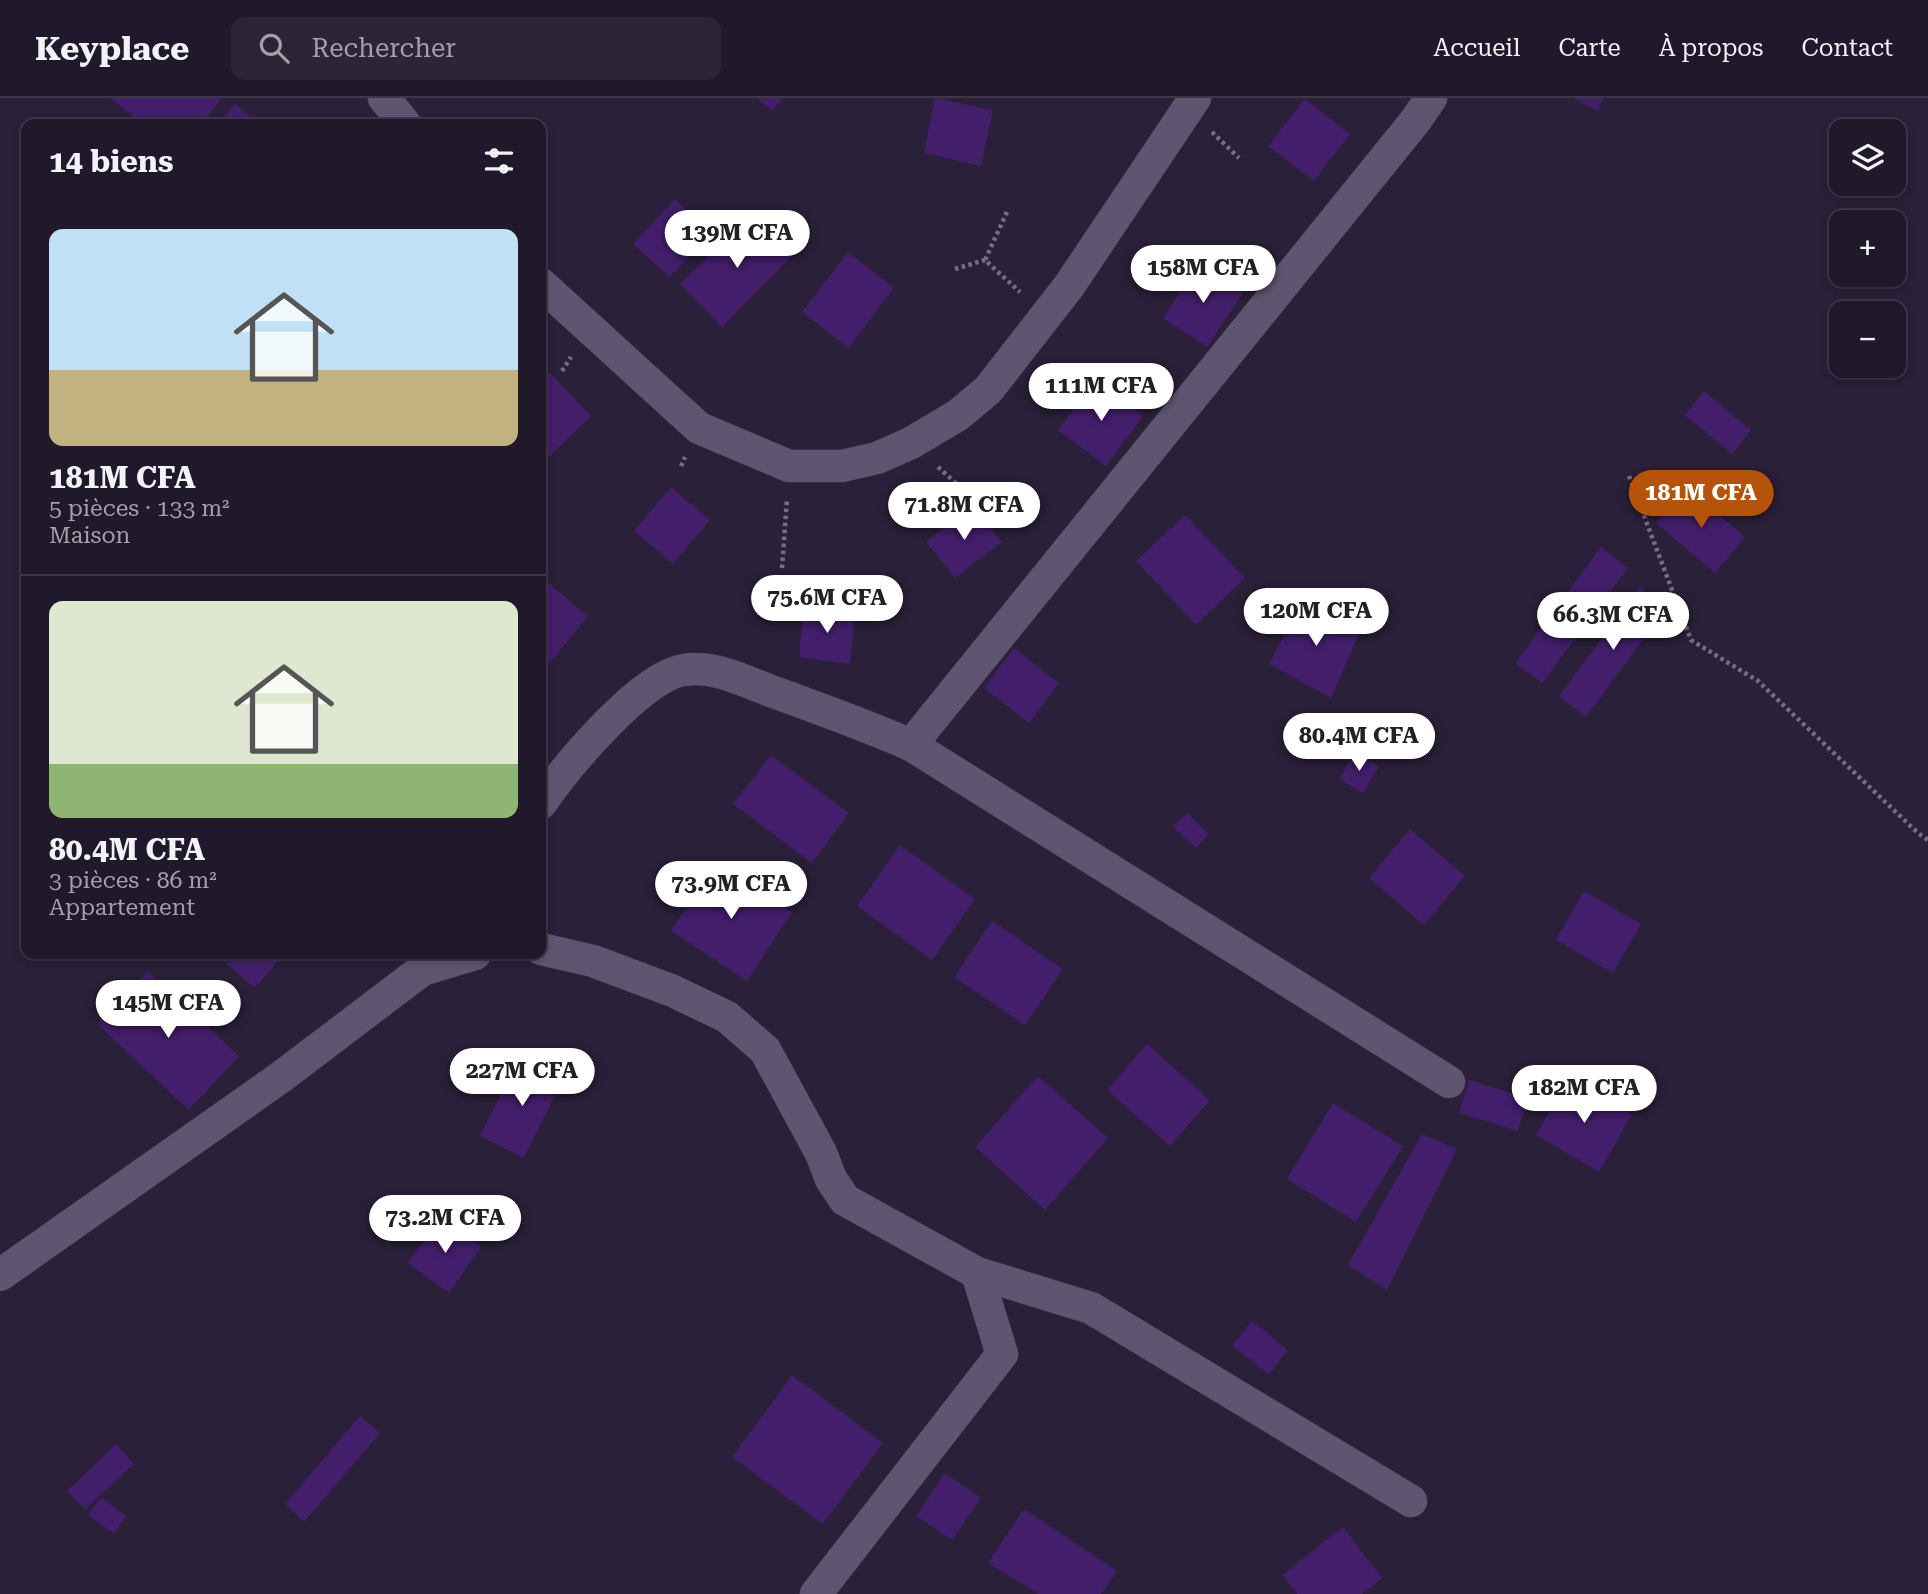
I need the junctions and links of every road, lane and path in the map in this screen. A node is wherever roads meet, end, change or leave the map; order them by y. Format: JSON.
{"nodes":[{"id":1,"x":384,"y":98,"type":"edge"},
{"id":2,"x":1195,"y":98,"type":"edge"},
{"id":3,"x":1431,"y":98,"type":"edge"},
{"id":4,"x":401,"y":119,"type":"edge"},
{"id":5,"x":1007,"y":212,"type":"dead end"},
{"id":6,"x":985,"y":260,"type":"junction"},
{"id":7,"x":955,"y":269,"type":"dead end"},
{"id":8,"x":546,"y":289,"type":"edge"},
{"id":9,"x":1047,"y":316,"type":"junction"},
{"id":10,"x":789,"y":466,"type":"junction"},
{"id":11,"x":1629,"y":476,"type":"dead end"},
{"id":12,"x":782,"y":568,"type":"dead end"},
{"id":13,"x":911,"y":746,"type":"junction"},
{"id":14,"x":546,"y":796,"type":"edge"},
{"id":15,"x":1928,"y":840,"type":"edge"},
{"id":16,"x":546,"y":950,"type":"edge"},
{"id":17,"x":446,"y":959,"type":"edge"},
{"id":18,"x":428,"y":962,"type":"edge"},
{"id":19,"x":1449,"y":1082,"type":"dead end"},
{"id":20,"x":977,"y":1273,"type":"junction"},
{"id":21,"x":0,"y":1275,"type":"edge"},
{"id":22,"x":1411,"y":1501,"type":"dead end"},
{"id":23,"x":816,"y":1594,"type":"edge"}],
"edges":[{"from":1,"to":4,"type":"street"},
{"from":2,"to":9,"type":"street"},
{"from":3,"to":13,"type":"street"},
{"from":5,"to":6,"type":"path"},
{"from":6,"to":7,"type":"path"},
{"from":6,"to":9,"type":"path"},
{"from":8,"to":10,"type":"street"},
{"from":9,"to":10,"type":"street"},
{"from":10,"to":12,"type":"path"},
{"from":11,"to":15,"type":"path"},
{"from":13,"to":14,"type":"street"},
{"from":13,"to":19,"type":"street"},
{"from":16,"to":20,"type":"street"},
{"from":17,"to":18,"type":"street"},
{"from":18,"to":21,"type":"street"},
{"from":20,"to":22,"type":"street"},
{"from":20,"to":23,"type":"street"}]}
